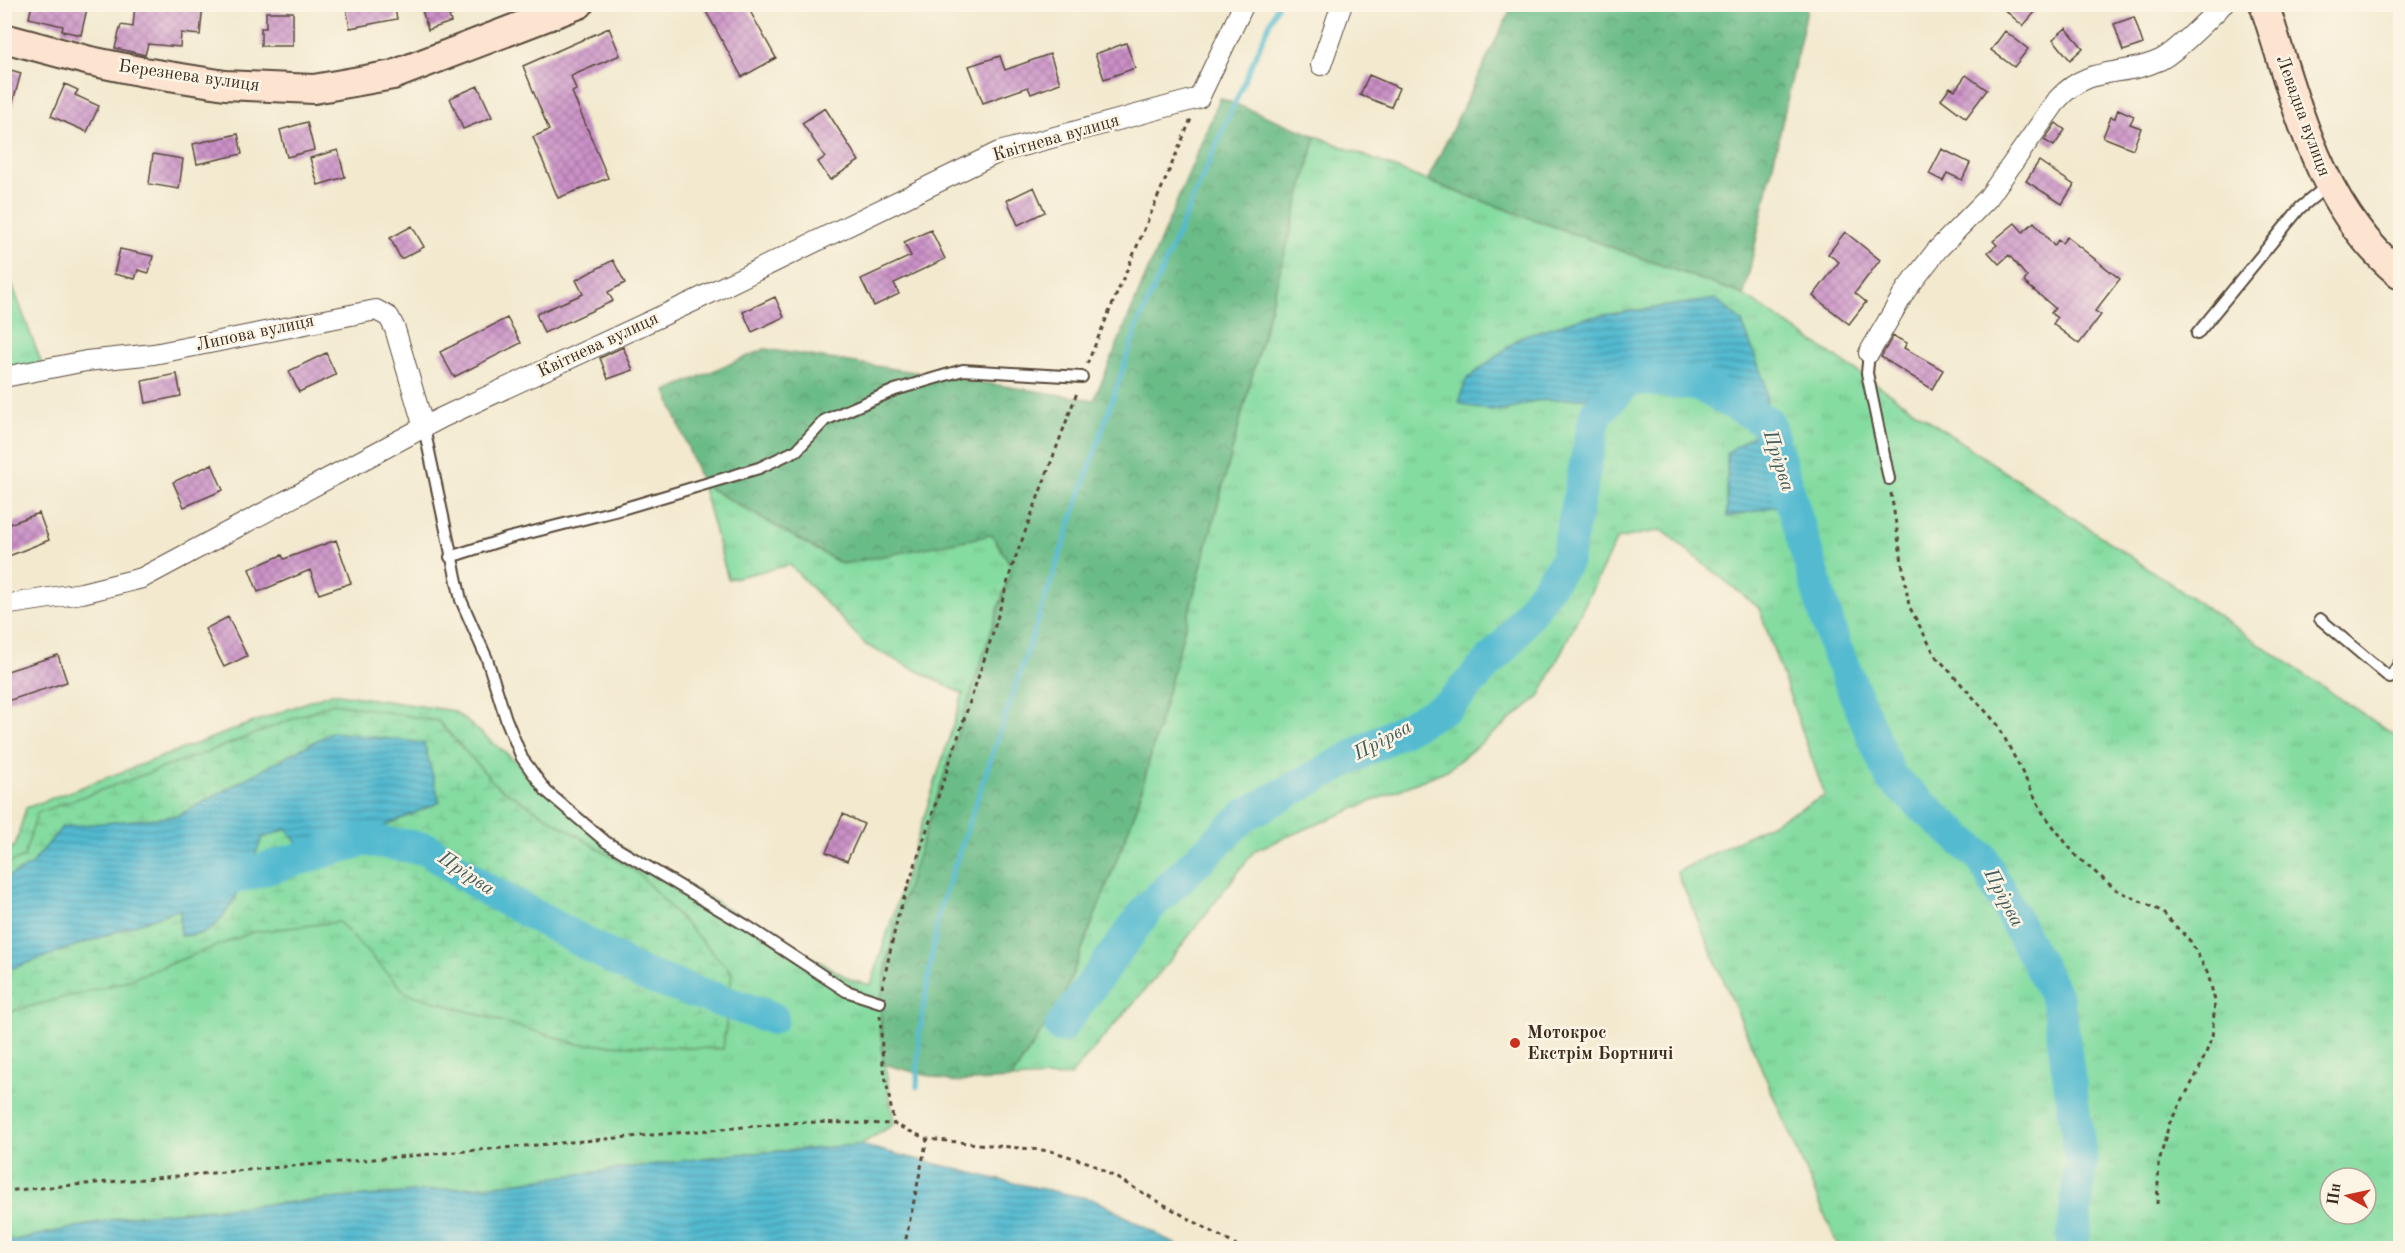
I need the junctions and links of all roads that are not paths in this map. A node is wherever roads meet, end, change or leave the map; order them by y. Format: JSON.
{"nodes":[{"id":1,"x":579,"y":4,"type":"edge"},
{"id":2,"x":1244,"y":4,"type":"edge"},
{"id":3,"x":1342,"y":4,"type":"edge"},
{"id":4,"x":2223,"y":4,"type":"edge"},
{"id":5,"x":2264,"y":4,"type":"edge"},
{"id":6,"x":4,"y":38,"type":"edge"},
{"id":7,"x":1321,"y":66,"type":"dead end"},
{"id":8,"x":2328,"y":185,"type":"junction"},
{"id":9,"x":2400,"y":274,"type":"edge"},
{"id":10,"x":2197,"y":334,"type":"dead end"},
{"id":11,"x":1869,"y":353,"type":"joint"},
{"id":12,"x":4,"y":377,"type":"edge"},
{"id":13,"x":1083,"y":377,"type":"road end"},
{"id":14,"x":424,"y":428,"type":"junction"},
{"id":15,"x":1889,"y":479,"type":"road end"},
{"id":16,"x":450,"y":557,"type":"junction"},
{"id":17,"x":4,"y":605,"type":"edge"},
{"id":18,"x":2320,"y":619,"type":"dead end"},
{"id":19,"x":2400,"y":662,"type":"edge"},
{"id":20,"x":880,"y":1002,"type":"road end"}],
"edges":[{"from":1,"to":6,"type":"street","name":"Березнева вулиця"},
{"from":2,"to":14,"type":"street","name":"Квітнева вулиця"},
{"from":3,"to":7,"type":"street"},
{"from":4,"to":11,"type":"street"},
{"from":5,"to":8,"type":"street","name":"Левадна вулиця"},
{"from":8,"to":9,"type":"street","name":"Левадна вулиця"},
{"from":8,"to":10,"type":"lane"},
{"from":11,"to":15,"type":"lane"},
{"from":12,"to":14,"type":"street","name":"Липова вулиця"},
{"from":13,"to":16,"type":"lane"},
{"from":14,"to":16,"type":"lane"},
{"from":14,"to":17,"type":"street","name":"Квітнева вулиця"},
{"from":16,"to":20,"type":"lane"},
{"from":18,"to":19,"type":"lane"}]}
